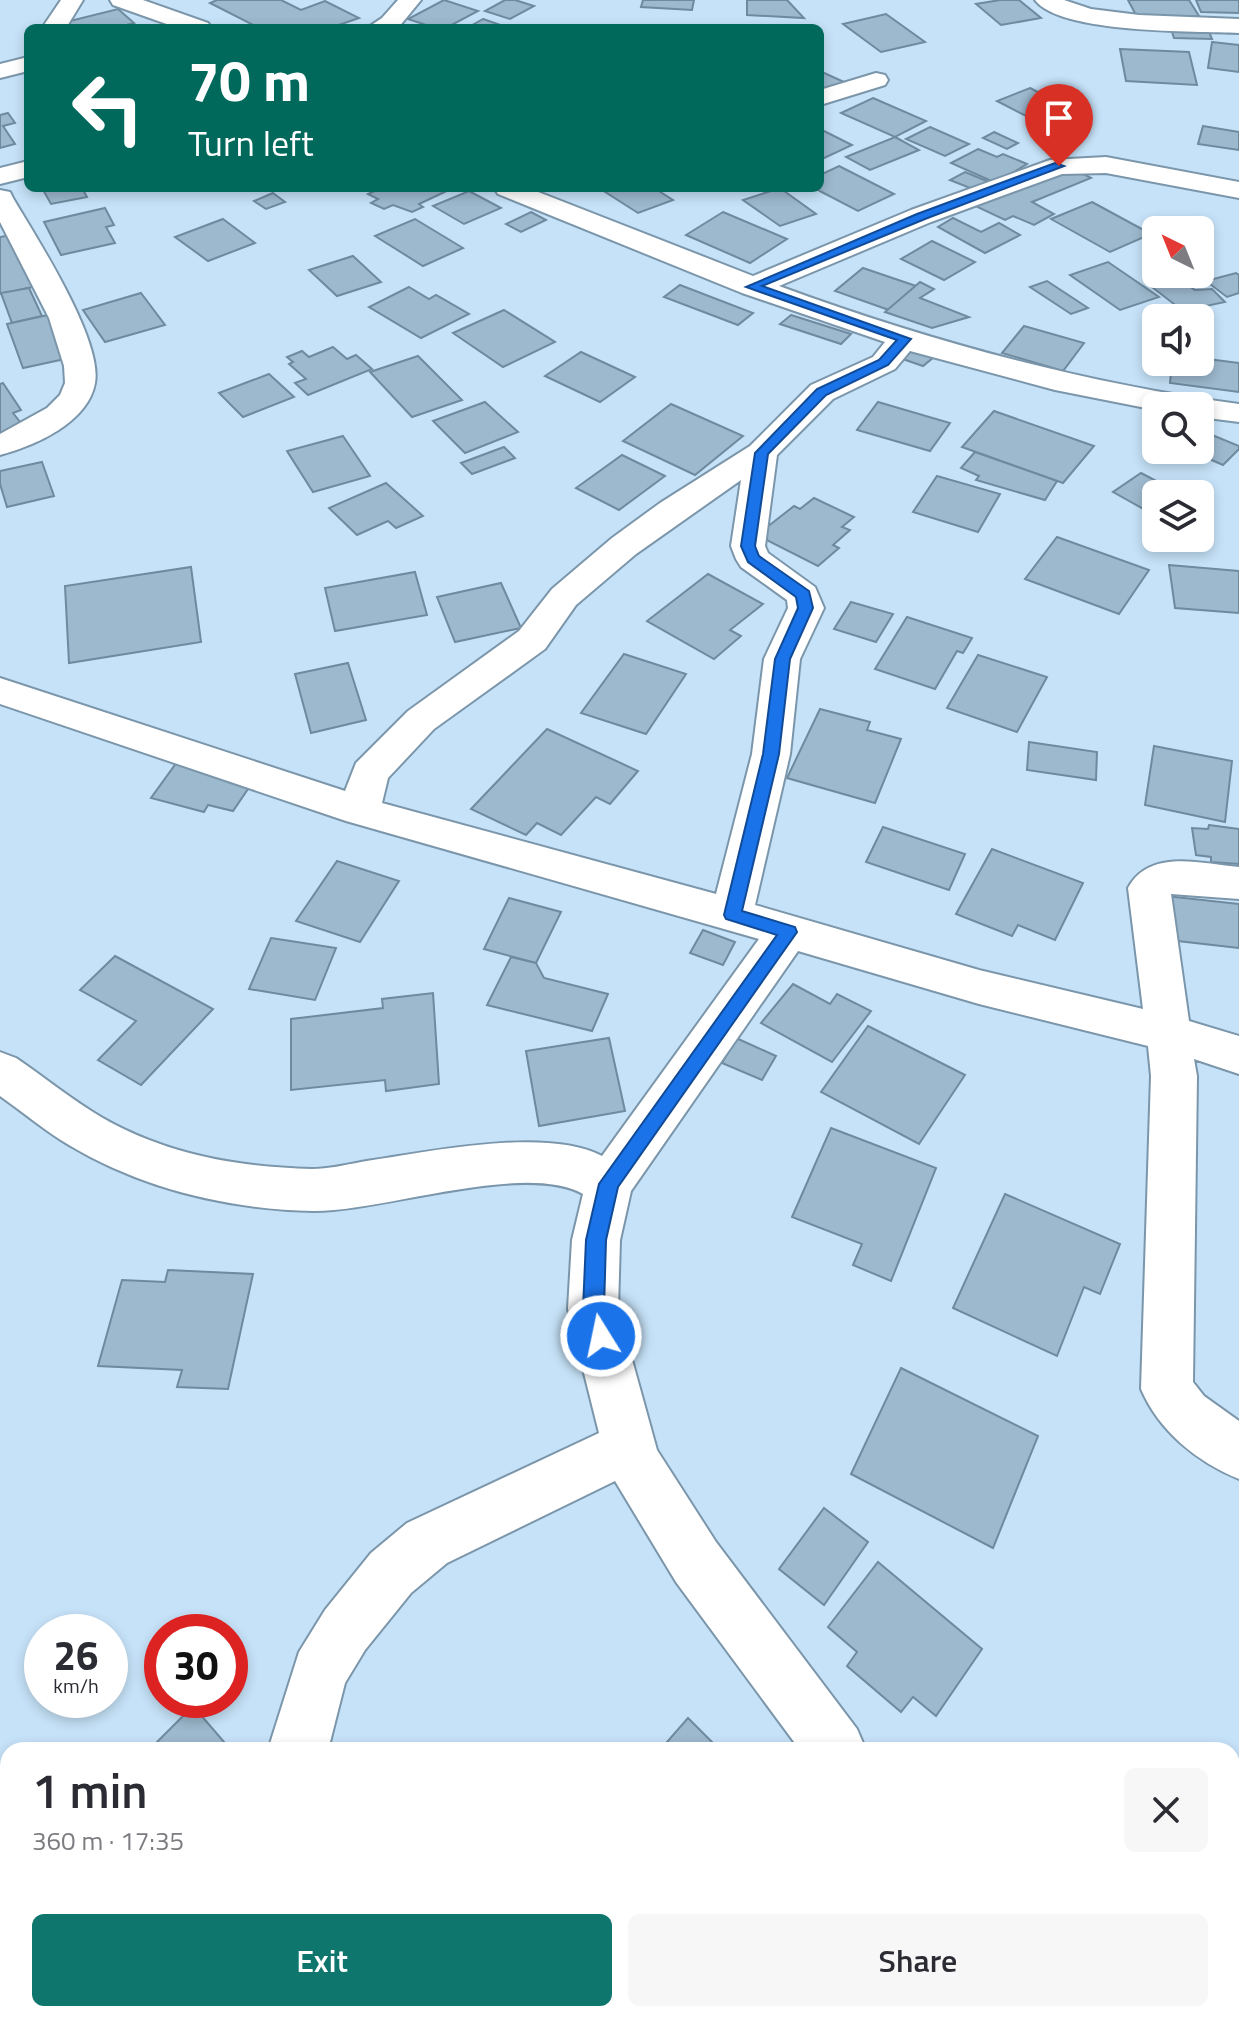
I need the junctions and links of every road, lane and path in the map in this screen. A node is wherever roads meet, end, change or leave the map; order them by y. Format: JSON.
{"nodes":[{"id":1,"x":72,"y":0,"type":"edge"},
{"id":2,"x":121,"y":0,"type":"edge"},
{"id":3,"x":410,"y":0,"type":"edge"},
{"id":4,"x":1046,"y":0,"type":"edge"},
{"id":5,"x":57,"y":24,"type":"edge"},
{"id":6,"x":178,"y":24,"type":"edge"},
{"id":7,"x":388,"y":24,"type":"edge"},
{"id":8,"x":1239,"y":26,"type":"edge"},
{"id":9,"x":24,"y":65,"type":"edge"},
{"id":10,"x":0,"y":71,"type":"edge"},
{"id":11,"x":876,"y":80,"type":"dead end"},
{"id":12,"x":824,"y":97,"type":"edge"},
{"id":13,"x":24,"y":170,"type":"edge"},
{"id":14,"x":0,"y":176,"type":"edge"},
{"id":15,"x":1239,"y":190,"type":"edge"},
{"id":16,"x":522,"y":192,"type":"edge"},
{"id":17,"x":0,"y":198,"type":"edge"},
{"id":18,"x":752,"y":287,"type":"junction"},
{"id":19,"x":904,"y":339,"type":"junction"},
{"id":20,"x":1142,"y":399,"type":"edge"},
{"id":21,"x":1214,"y":410,"type":"edge"},
{"id":22,"x":1239,"y":413,"type":"edge"},
{"id":23,"x":0,"y":445,"type":"edge"},
{"id":24,"x":761,"y":453,"type":"junction"},
{"id":25,"x":0,"y":691,"type":"edge"},
{"id":26,"x":360,"y":811,"type":"junction"},
{"id":27,"x":1239,"y":883,"type":"edge"},
{"id":28,"x":732,"y":915,"type":"junction"},
{"id":29,"x":788,"y":932,"type":"junction"},
{"id":30,"x":1168,"y":1033,"type":"junction"},
{"id":31,"x":1239,"y":1055,"type":"edge"},
{"id":32,"x":0,"y":1071,"type":"edge"},
{"id":33,"x":609,"y":1184,"type":"junction"},
{"id":34,"x":630,"y":1446,"type":"junction"},
{"id":35,"x":1239,"y":1453,"type":"edge"},
{"id":36,"x":300,"y":1742,"type":"edge"},
{"id":37,"x":830,"y":1742,"type":"edge"}],
"edges":[{"from":1,"to":5,"type":"street"},
{"from":2,"to":6,"type":"street"},
{"from":3,"to":7,"type":"street"},
{"from":4,"to":8,"type":"street"},
{"from":9,"to":10,"type":"street"},
{"from":11,"to":12,"type":"street"},
{"from":13,"to":14,"type":"street"},
{"from":15,"to":18,"type":"street"},
{"from":16,"to":18,"type":"street"},
{"from":17,"to":23,"type":"street"},
{"from":18,"to":19,"type":"street"},
{"from":19,"to":20,"type":"street"},
{"from":19,"to":24,"type":"street"},
{"from":21,"to":22,"type":"street"},
{"from":24,"to":26,"type":"street"},
{"from":24,"to":28,"type":"street"},
{"from":25,"to":26,"type":"street"},
{"from":26,"to":28,"type":"street"},
{"from":27,"to":30,"type":"street"},
{"from":28,"to":29,"type":"street"},
{"from":29,"to":30,"type":"street"},
{"from":29,"to":33,"type":"street"},
{"from":30,"to":31,"type":"street"},
{"from":30,"to":35,"type":"street"},
{"from":32,"to":33,"type":"street"},
{"from":33,"to":34,"type":"street"},
{"from":34,"to":36,"type":"street"},
{"from":34,"to":37,"type":"street"}]}
